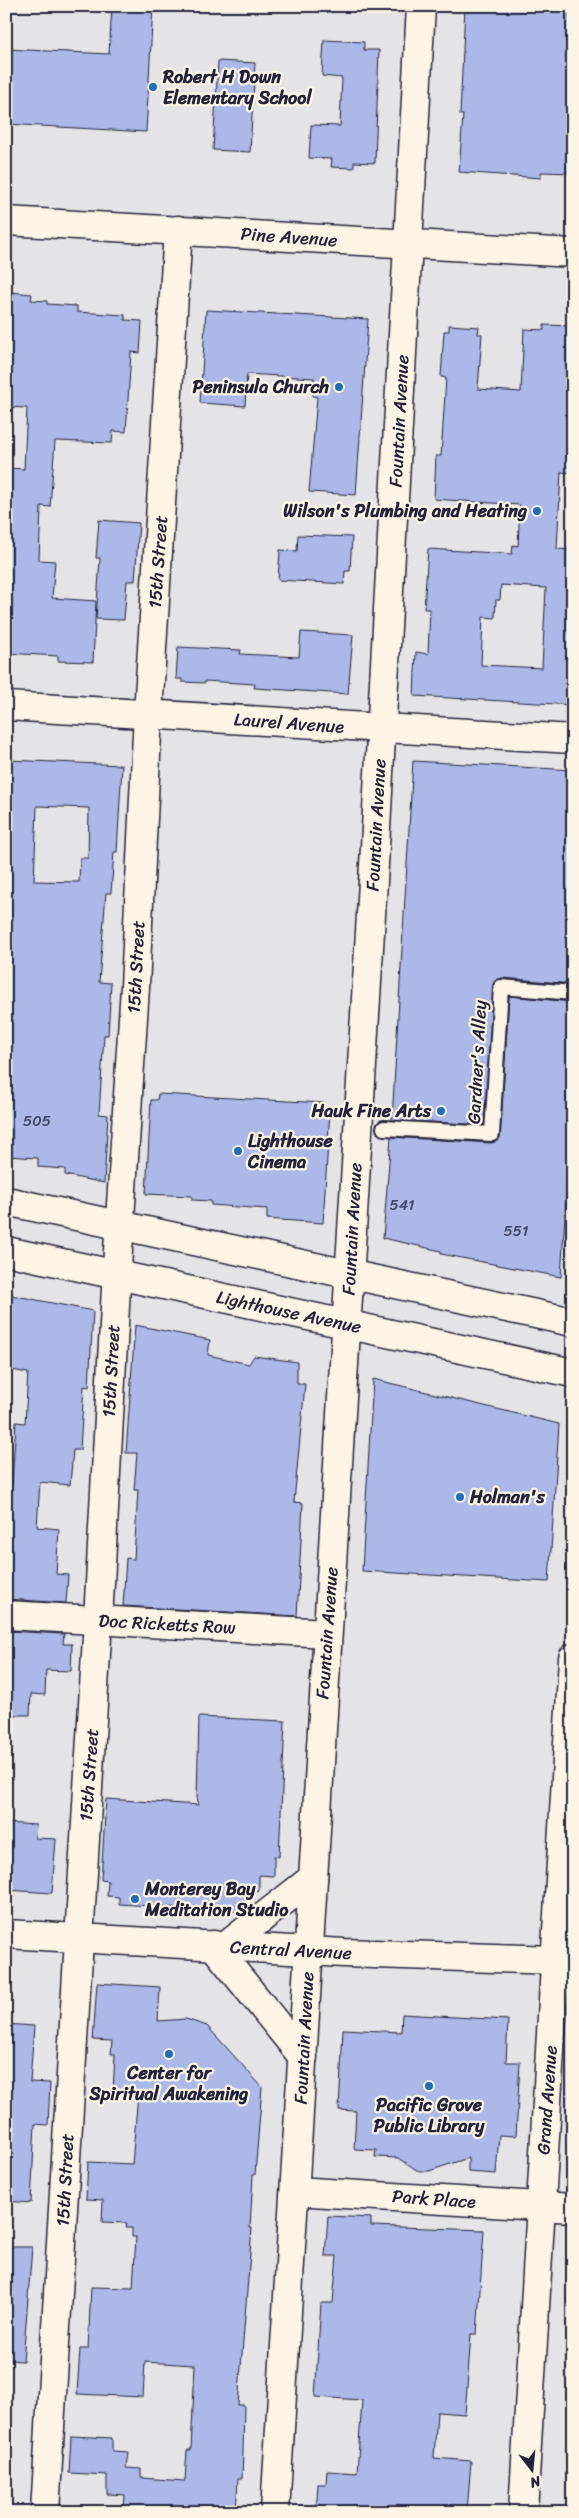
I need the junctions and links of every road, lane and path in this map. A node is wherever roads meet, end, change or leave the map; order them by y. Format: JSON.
{"nodes":[{"id":1,"x":420,"y":6,"type":"edge"},
{"id":2,"x":6,"y":221,"type":"edge"},
{"id":3,"x":178,"y":230,"type":"junction"},
{"id":4,"x":409,"y":244,"type":"junction"},
{"id":5,"x":573,"y":253,"type":"edge"},
{"id":6,"x":6,"y":706,"type":"edge"},
{"id":7,"x":148,"y":713,"type":"junction"},
{"id":8,"x":381,"y":729,"type":"junction"},
{"id":9,"x":573,"y":739,"type":"edge"},
{"id":10,"x":573,"y":993,"type":"edge"},
{"id":11,"x":384,"y":1128,"type":"dead end"},
{"id":12,"x":6,"y":1201,"type":"edge"},
{"id":13,"x":119,"y":1227,"type":"junction"},
{"id":14,"x":6,"y":1251,"type":"edge"},
{"id":15,"x":349,"y":1273,"type":"junction"},
{"id":16,"x":116,"y":1276,"type":"junction"},
{"id":17,"x":573,"y":1322,"type":"edge"},
{"id":18,"x":346,"y":1324,"type":"junction"},
{"id":19,"x":573,"y":1373,"type":"edge"},
{"id":20,"x":6,"y":1615,"type":"edge"},
{"id":21,"x":98,"y":1620,"type":"junction"},
{"id":22,"x":328,"y":1633,"type":"junction"},
{"id":23,"x":573,"y":1658,"type":"edge"},
{"id":24,"x":313,"y":1878,"type":"junction"},
{"id":25,"x":6,"y":1934,"type":"edge"},
{"id":26,"x":79,"y":1938,"type":"junction"},
{"id":27,"x":219,"y":1946,"type":"junction"},
{"id":28,"x":309,"y":1951,"type":"junction"},
{"id":29,"x":564,"y":1955,"type":"edge"},
{"id":30,"x":303,"y":2057,"type":"junction"},
{"id":31,"x":295,"y":2191,"type":"junction"},
{"id":32,"x":541,"y":2206,"type":"junction"},
{"id":33,"x":573,"y":2208,"type":"edge"},
{"id":34,"x":45,"y":2512,"type":"edge"},
{"id":35,"x":275,"y":2512,"type":"edge"},
{"id":36,"x":523,"y":2512,"type":"edge"}],
"edges":[{"from":1,"to":4,"type":"street","name":"Fountain Avenue"},
{"from":2,"to":3,"type":"street","name":"Pine Avenue"},
{"from":3,"to":4,"type":"street","name":"Pine Avenue"},
{"from":3,"to":7,"type":"street","name":"15th Street"},
{"from":4,"to":5,"type":"street","name":"Pine Avenue"},
{"from":4,"to":8,"type":"street","name":"Fountain Avenue"},
{"from":6,"to":7,"type":"street","name":"Laurel Avenue"},
{"from":7,"to":8,"type":"street","name":"Laurel Avenue"},
{"from":7,"to":13,"type":"street","name":"15th Street"},
{"from":8,"to":9,"type":"street","name":"Laurel Avenue"},
{"from":8,"to":15,"type":"street","name":"Fountain Avenue"},
{"from":10,"to":11,"type":"lane","name":"Gardner's Alley"},
{"from":12,"to":13,"type":"street"},
{"from":13,"to":15,"type":"street"},
{"from":13,"to":16,"type":"street","name":"15th Street"},
{"from":14,"to":16,"type":"street","name":"Lighthouse Avenue"},
{"from":15,"to":17,"type":"street"},
{"from":15,"to":18,"type":"street","name":"Fountain Avenue"},
{"from":16,"to":18,"type":"street","name":"Lighthouse Avenue"},
{"from":16,"to":21,"type":"street","name":"15th Street"},
{"from":18,"to":19,"type":"street","name":"Lighthouse Avenue"},
{"from":18,"to":22,"type":"street","name":"Fountain Avenue"},
{"from":20,"to":21,"type":"street","name":"Doc Ricketts Row"},
{"from":21,"to":22,"type":"street","name":"Doc Ricketts Row"},
{"from":21,"to":26,"type":"street","name":"15th Street"},
{"from":22,"to":24,"type":"street","name":"Fountain Avenue"},
{"from":23,"to":29,"type":"street","name":"Grand Avenue"},
{"from":24,"to":27,"type":"street"},
{"from":24,"to":28,"type":"street","name":"Fountain Avenue"},
{"from":25,"to":26,"type":"street","name":"Central Avenue"},
{"from":26,"to":27,"type":"street","name":"Central Avenue"},
{"from":26,"to":34,"type":"street","name":"15th Street"},
{"from":27,"to":28,"type":"street","name":"Central Avenue"},
{"from":27,"to":30,"type":"street"},
{"from":28,"to":29,"type":"street","name":"Central Avenue"},
{"from":28,"to":30,"type":"street","name":"Fountain Avenue"},
{"from":29,"to":32,"type":"street","name":"Grand Avenue"},
{"from":30,"to":31,"type":"street","name":"Fountain Avenue"},
{"from":31,"to":32,"type":"street","name":"Park Place"},
{"from":31,"to":35,"type":"street","name":"Fountain Avenue"},
{"from":32,"to":33,"type":"street","name":"Park Place"},
{"from":32,"to":36,"type":"street","name":"Grand Avenue"}]}
